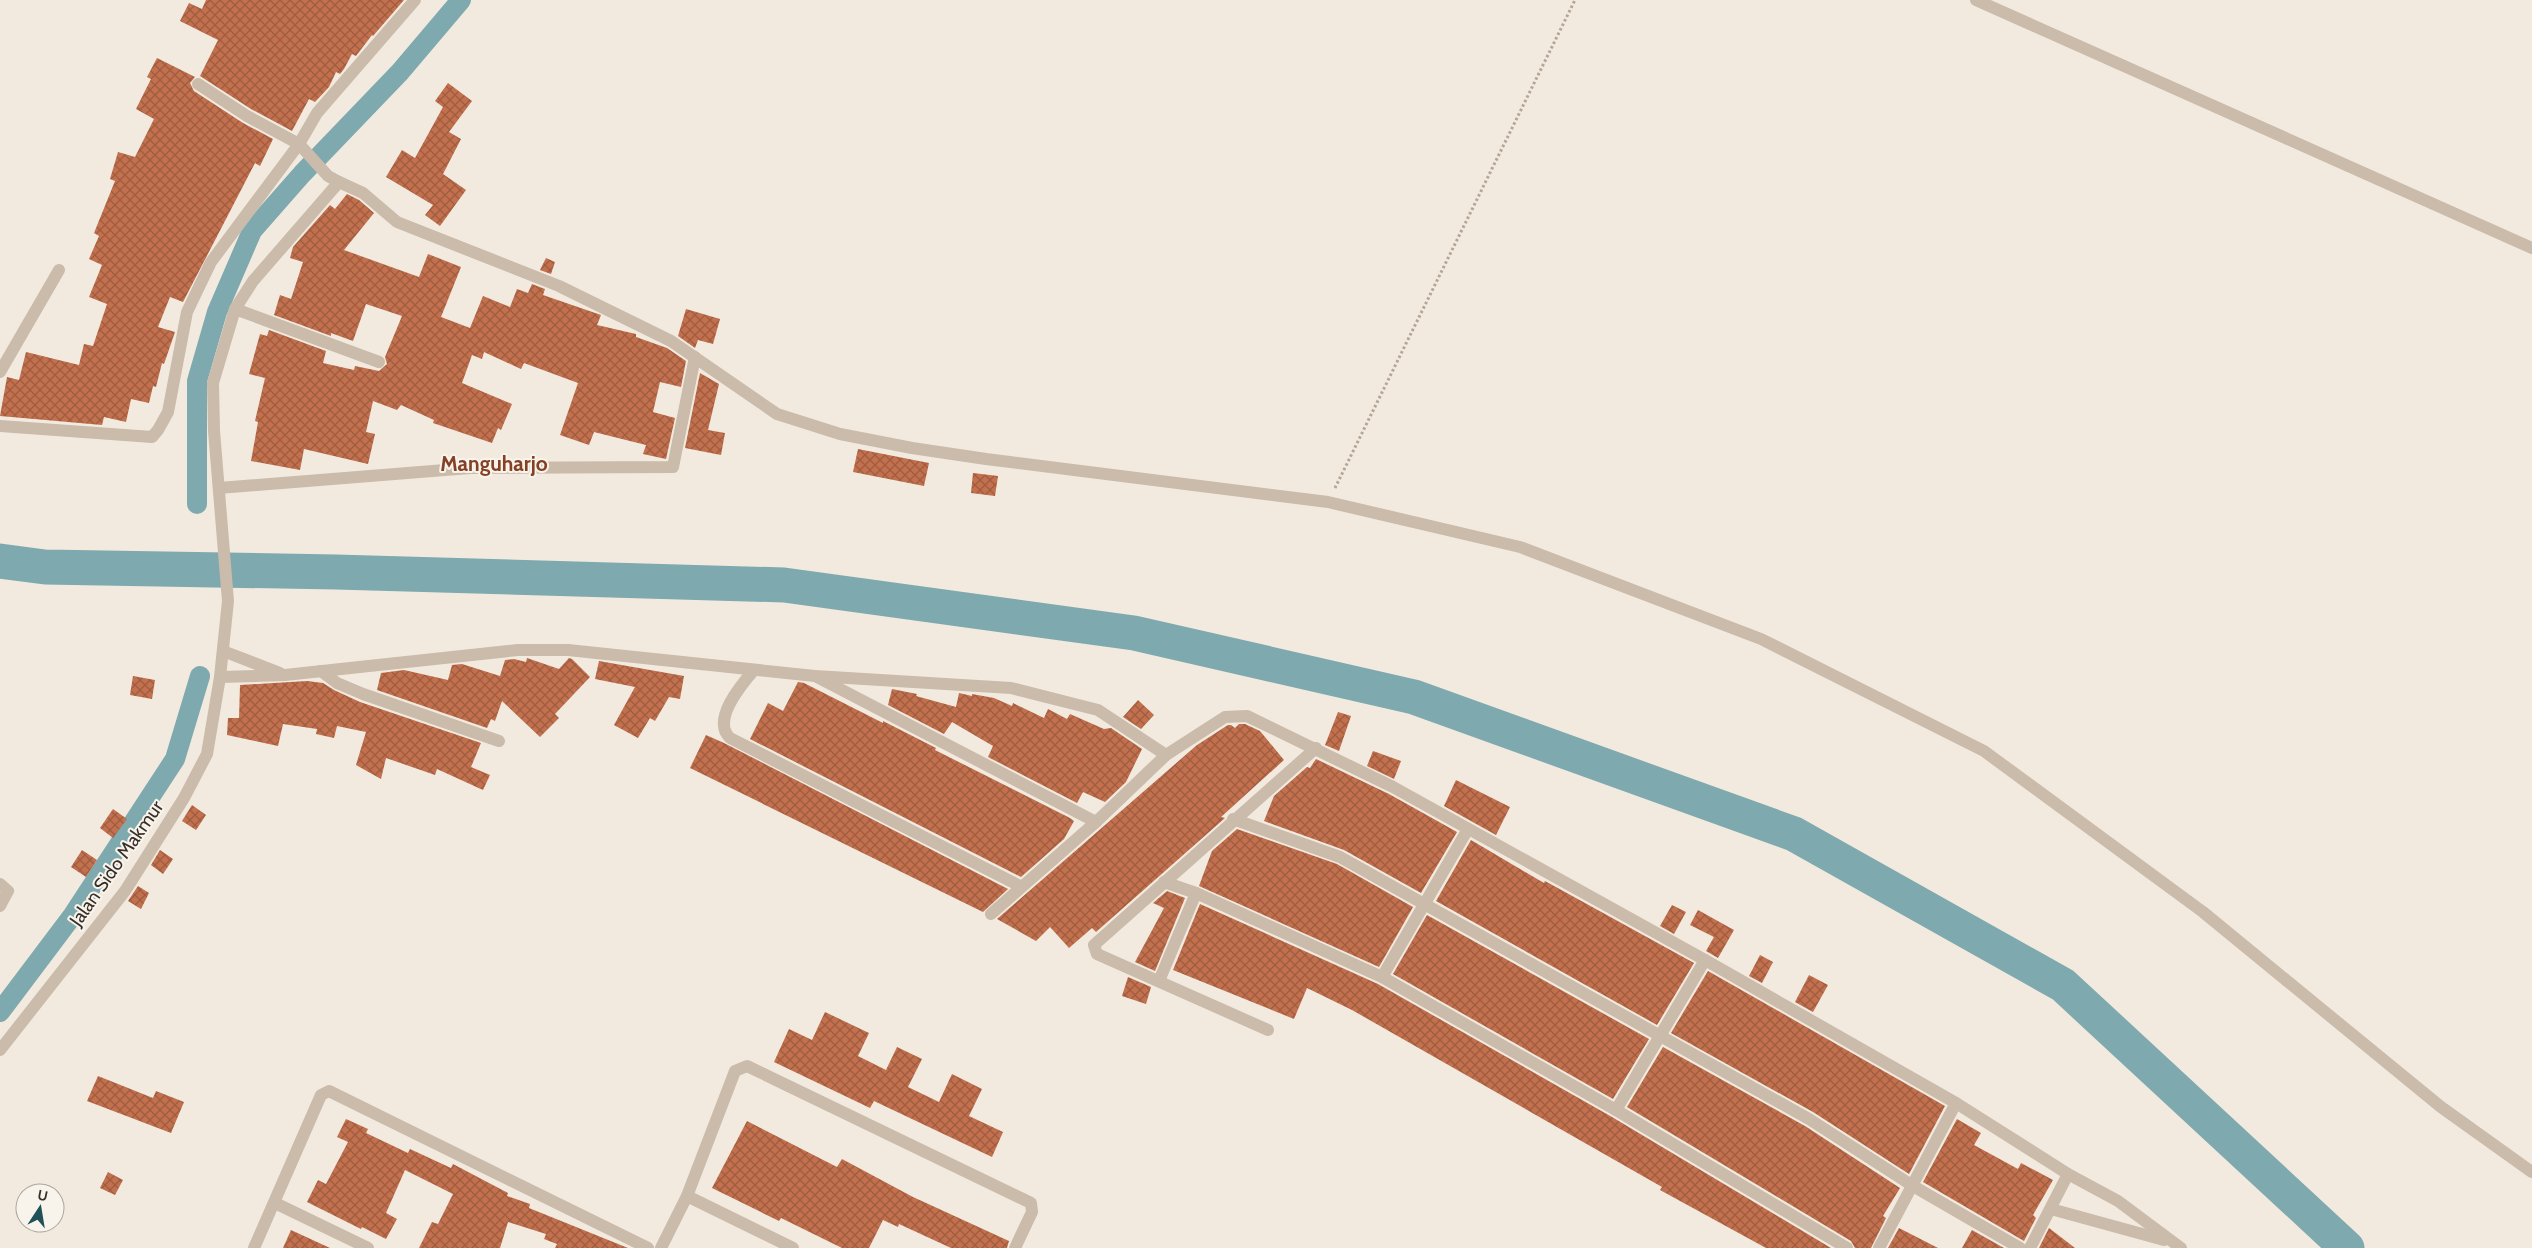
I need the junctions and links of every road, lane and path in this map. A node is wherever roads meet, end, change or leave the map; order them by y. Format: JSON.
{"nodes":[{"id":1,"x":415,"y":0,"type":"edge"},
{"id":2,"x":1575,"y":0,"type":"edge"},
{"id":3,"x":1976,"y":0,"type":"edge"},
{"id":4,"x":198,"y":84,"type":"dead end"},
{"id":5,"x":303,"y":148,"type":"junction"},
{"id":6,"x":333,"y":179,"type":"junction"},
{"id":7,"x":2532,"y":248,"type":"edge"},
{"id":8,"x":59,"y":270,"type":"dead end"},
{"id":9,"x":235,"y":309,"type":"junction"},
{"id":10,"x":696,"y":357,"type":"junction"},
{"id":11,"x":379,"y":362,"type":"dead end"},
{"id":12,"x":0,"y":372,"type":"edge"},
{"id":13,"x":0,"y":426,"type":"edge"},
{"id":14,"x":219,"y":488,"type":"junction"},
{"id":15,"x":1328,"y":502,"type":"junction"},
{"id":16,"x":223,"y":651,"type":"junction"},
{"id":17,"x":754,"y":670,"type":"junction"},
{"id":18,"x":321,"y":671,"type":"junction"},
{"id":19,"x":285,"y":675,"type":"junction"},
{"id":20,"x":815,"y":676,"type":"junction"},
{"id":21,"x":220,"y":677,"type":"junction"},
{"id":22,"x":499,"y":741,"type":"dead end"},
{"id":23,"x":1316,"y":748,"type":"junction"},
{"id":24,"x":1166,"y":755,"type":"junction"},
{"id":25,"x":1234,"y":819,"type":"junction"},
{"id":26,"x":1096,"y":822,"type":"junction"},
{"id":27,"x":1468,"y":829,"type":"junction"},
{"id":28,"x":1164,"y":882,"type":"junction"},
{"id":29,"x":0,"y":884,"type":"edge"},
{"id":30,"x":1020,"y":886,"type":"junction"},
{"id":31,"x":1196,"y":893,"type":"junction"},
{"id":32,"x":1424,"y":904,"type":"junction"},
{"id":33,"x":0,"y":906,"type":"edge"},
{"id":34,"x":991,"y":914,"type":"dead end"},
{"id":35,"x":1705,"y":960,"type":"junction"},
{"id":36,"x":1382,"y":977,"type":"junction"},
{"id":37,"x":1160,"y":981,"type":"junction"},
{"id":38,"x":1268,"y":1030,"type":"dead end"},
{"id":39,"x":1660,"y":1035,"type":"junction"},
{"id":40,"x":0,"y":1050,"type":"edge"},
{"id":41,"x":1956,"y":1104,"type":"junction"},
{"id":42,"x":1616,"y":1110,"type":"junction"},
{"id":43,"x":2532,"y":1172,"type":"edge"},
{"id":44,"x":2068,"y":1174,"type":"junction"},
{"id":45,"x":1912,"y":1186,"type":"junction"},
{"id":46,"x":687,"y":1196,"type":"junction"},
{"id":47,"x":275,"y":1203,"type":"junction"},
{"id":48,"x":2051,"y":1209,"type":"junction"},
{"id":49,"x":2177,"y":1245,"type":"edge"},
{"id":50,"x":254,"y":1248,"type":"edge"},
{"id":51,"x":368,"y":1248,"type":"edge"},
{"id":52,"x":648,"y":1248,"type":"edge"},
{"id":53,"x":661,"y":1248,"type":"edge"},
{"id":54,"x":793,"y":1248,"type":"edge"},
{"id":55,"x":1015,"y":1248,"type":"edge"},
{"id":56,"x":1847,"y":1248,"type":"edge"},
{"id":57,"x":1879,"y":1248,"type":"edge"},
{"id":58,"x":2020,"y":1248,"type":"edge"},
{"id":59,"x":2030,"y":1248,"type":"edge"}],
"edges":[{"from":1,"to":5,"type":"street"},
{"from":2,"to":15,"type":"path"},
{"from":3,"to":7,"type":"street"},
{"from":4,"to":5,"type":"street"},
{"from":5,"to":6,"type":"street"},
{"from":5,"to":13,"type":"street"},
{"from":6,"to":9,"type":"street","name":"Jalan Sido Makmur"},
{"from":6,"to":10,"type":"street"},
{"from":8,"to":12,"type":"street"},
{"from":9,"to":11,"type":"street"},
{"from":9,"to":14,"type":"street","name":"Jalan Sido Makmur"},
{"from":10,"to":14,"type":"street"},
{"from":10,"to":15,"type":"street"},
{"from":14,"to":16,"type":"street","name":"Jalan Sido Makmur"},
{"from":15,"to":43,"type":"street"},
{"from":16,"to":19,"type":"street"},
{"from":16,"to":21,"type":"street","name":"Jalan Sido Makmur"},
{"from":17,"to":18,"type":"street"},
{"from":17,"to":20,"type":"street"},
{"from":17,"to":30,"type":"street"},
{"from":18,"to":19,"type":"street"},
{"from":18,"to":22,"type":"street"},
{"from":19,"to":21,"type":"street"},
{"from":20,"to":24,"type":"street"},
{"from":20,"to":26,"type":"street"},
{"from":21,"to":40,"type":"street","name":"Jalan Sido Makmur"},
{"from":23,"to":24,"type":"street"},
{"from":23,"to":25,"type":"street"},
{"from":23,"to":27,"type":"street"},
{"from":24,"to":26,"type":"street"},
{"from":25,"to":28,"type":"street"},
{"from":25,"to":32,"type":"street"},
{"from":26,"to":30,"type":"street"},
{"from":27,"to":32,"type":"street"},
{"from":27,"to":35,"type":"street"},
{"from":28,"to":31,"type":"street"},
{"from":28,"to":37,"type":"street"},
{"from":29,"to":33,"type":"street"},
{"from":30,"to":34,"type":"street"},
{"from":31,"to":36,"type":"street"},
{"from":31,"to":37,"type":"street"},
{"from":32,"to":36,"type":"street"},
{"from":32,"to":39,"type":"street"},
{"from":35,"to":39,"type":"street"},
{"from":35,"to":41,"type":"street"},
{"from":36,"to":42,"type":"street"},
{"from":37,"to":38,"type":"street"},
{"from":39,"to":42,"type":"street"},
{"from":39,"to":45,"type":"street"},
{"from":41,"to":44,"type":"street"},
{"from":41,"to":45,"type":"street"},
{"from":42,"to":56,"type":"street"},
{"from":44,"to":48,"type":"street"},
{"from":44,"to":49,"type":"street"},
{"from":45,"to":57,"type":"street"},
{"from":45,"to":58,"type":"street"},
{"from":46,"to":53,"type":"street"},
{"from":46,"to":54,"type":"street"},
{"from":46,"to":55,"type":"street"},
{"from":47,"to":50,"type":"street"},
{"from":47,"to":51,"type":"street"},
{"from":47,"to":52,"type":"street"},
{"from":48,"to":49,"type":"street"},
{"from":48,"to":59,"type":"street"}]}
